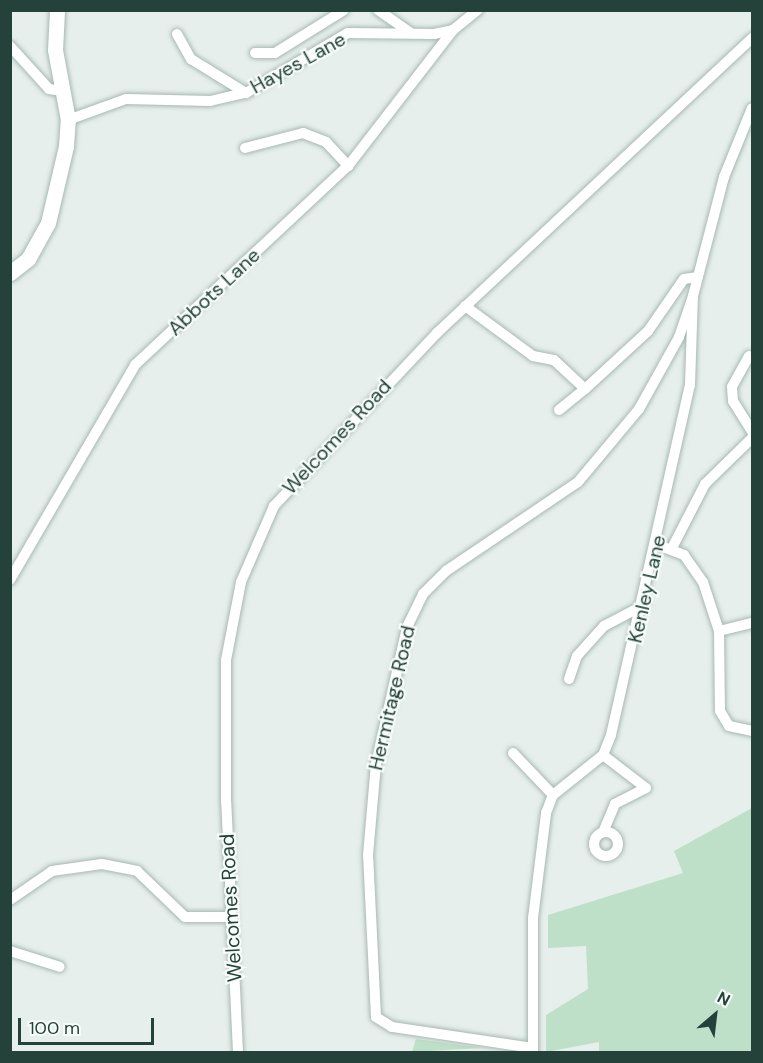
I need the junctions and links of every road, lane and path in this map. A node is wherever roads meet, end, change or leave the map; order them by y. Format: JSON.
{"nodes":[{"id":1,"x":57,"y":10,"type":"edge"},
{"id":2,"x":344,"y":10,"type":"edge"},
{"id":3,"x":378,"y":10,"type":"edge"},
{"id":4,"x":478,"y":10,"type":"edge"},
{"id":5,"x":453,"y":30,"type":"junction"},
{"id":6,"x":177,"y":34,"type":"dead end"},
{"id":7,"x":413,"y":34,"type":"junction"},
{"id":8,"x":753,"y":38,"type":"edge"},
{"id":9,"x":10,"y":46,"type":"edge"},
{"id":10,"x":255,"y":53,"type":"dead end"},
{"id":11,"x":63,"y":91,"type":"junction"},
{"id":12,"x":246,"y":93,"type":"junction"},
{"id":13,"x":753,"y":108,"type":"edge"},
{"id":14,"x":68,"y":120,"type":"junction"},
{"id":15,"x":244,"y":148,"type":"dead end"},
{"id":16,"x":348,"y":166,"type":"junction"},
{"id":17,"x":10,"y":273,"type":"edge"},
{"id":18,"x":698,"y":277,"type":"junction"},
{"id":19,"x":693,"y":296,"type":"junction"},
{"id":20,"x":465,"y":306,"type":"junction"},
{"id":21,"x":749,"y":356,"type":"dead end"},
{"id":22,"x":585,"y":388,"type":"junction"},
{"id":23,"x":559,"y":410,"type":"dead end"},
{"id":24,"x":753,"y":431,"type":"edge"},
{"id":25,"x":753,"y":438,"type":"edge"},
{"id":26,"x":658,"y":545,"type":"junction"},
{"id":27,"x":672,"y":548,"type":"junction"},
{"id":28,"x":10,"y":580,"type":"edge"},
{"id":29,"x":644,"y":604,"type":"junction"},
{"id":30,"x":753,"y":624,"type":"edge"},
{"id":31,"x":719,"y":631,"type":"junction"},
{"id":32,"x":569,"y":679,"type":"dead end"},
{"id":33,"x":753,"y":731,"type":"edge"},
{"id":34,"x":513,"y":753,"type":"dead end"},
{"id":35,"x":603,"y":755,"type":"junction"},
{"id":36,"x":553,"y":795,"type":"junction"},
{"id":37,"x":603,"y":832,"type":"dead end"},
{"id":38,"x":10,"y":900,"type":"edge"},
{"id":39,"x":232,"y":917,"type":"junction"},
{"id":40,"x":10,"y":951,"type":"edge"},
{"id":41,"x":60,"y":967,"type":"dead end"},
{"id":42,"x":533,"y":1050,"type":"edge"},
{"id":43,"x":238,"y":1053,"type":"edge"}],
"edges":[{"from":1,"to":11,"type":"street"},
{"from":2,"to":10,"type":"street"},
{"from":3,"to":7,"type":"street"},
{"from":4,"to":5,"type":"street"},
{"from":5,"to":7,"type":"street","name":"Hayes Lane"},
{"from":5,"to":16,"type":"street","name":"Abbots Lane"},
{"from":6,"to":12,"type":"street"},
{"from":7,"to":12,"type":"street","name":"Hayes Lane"},
{"from":8,"to":20,"type":"street","name":"Welcomes Road"},
{"from":9,"to":11,"type":"street"},
{"from":11,"to":14,"type":"street"},
{"from":12,"to":14,"type":"street","name":"Hayes Lane"},
{"from":13,"to":18,"type":"street","name":"Kenley Lane"},
{"from":14,"to":17,"type":"street"},
{"from":15,"to":16,"type":"street"},
{"from":16,"to":28,"type":"street","name":"Abbots Lane"},
{"from":18,"to":19,"type":"street","name":"Kenley Lane"},
{"from":18,"to":22,"type":"street"},
{"from":19,"to":26,"type":"street","name":"Kenley Lane"},
{"from":19,"to":42,"type":"street","name":"Hermitage Road"},
{"from":20,"to":22,"type":"street"},
{"from":20,"to":39,"type":"street","name":"Welcomes Road"},
{"from":21,"to":24,"type":"street"},
{"from":22,"to":23,"type":"street"},
{"from":25,"to":27,"type":"street"},
{"from":26,"to":27,"type":"street"},
{"from":26,"to":29,"type":"street","name":"Kenley Lane"},
{"from":27,"to":31,"type":"street"},
{"from":29,"to":32,"type":"street"},
{"from":29,"to":35,"type":"street","name":"Kenley Lane"},
{"from":30,"to":31,"type":"street"},
{"from":31,"to":33,"type":"street"},
{"from":34,"to":36,"type":"street"},
{"from":35,"to":36,"type":"street"},
{"from":35,"to":37,"type":"street"},
{"from":36,"to":42,"type":"street"},
{"from":38,"to":39,"type":"street"},
{"from":39,"to":43,"type":"street","name":"Welcomes Road"},
{"from":40,"to":41,"type":"street"}]}
